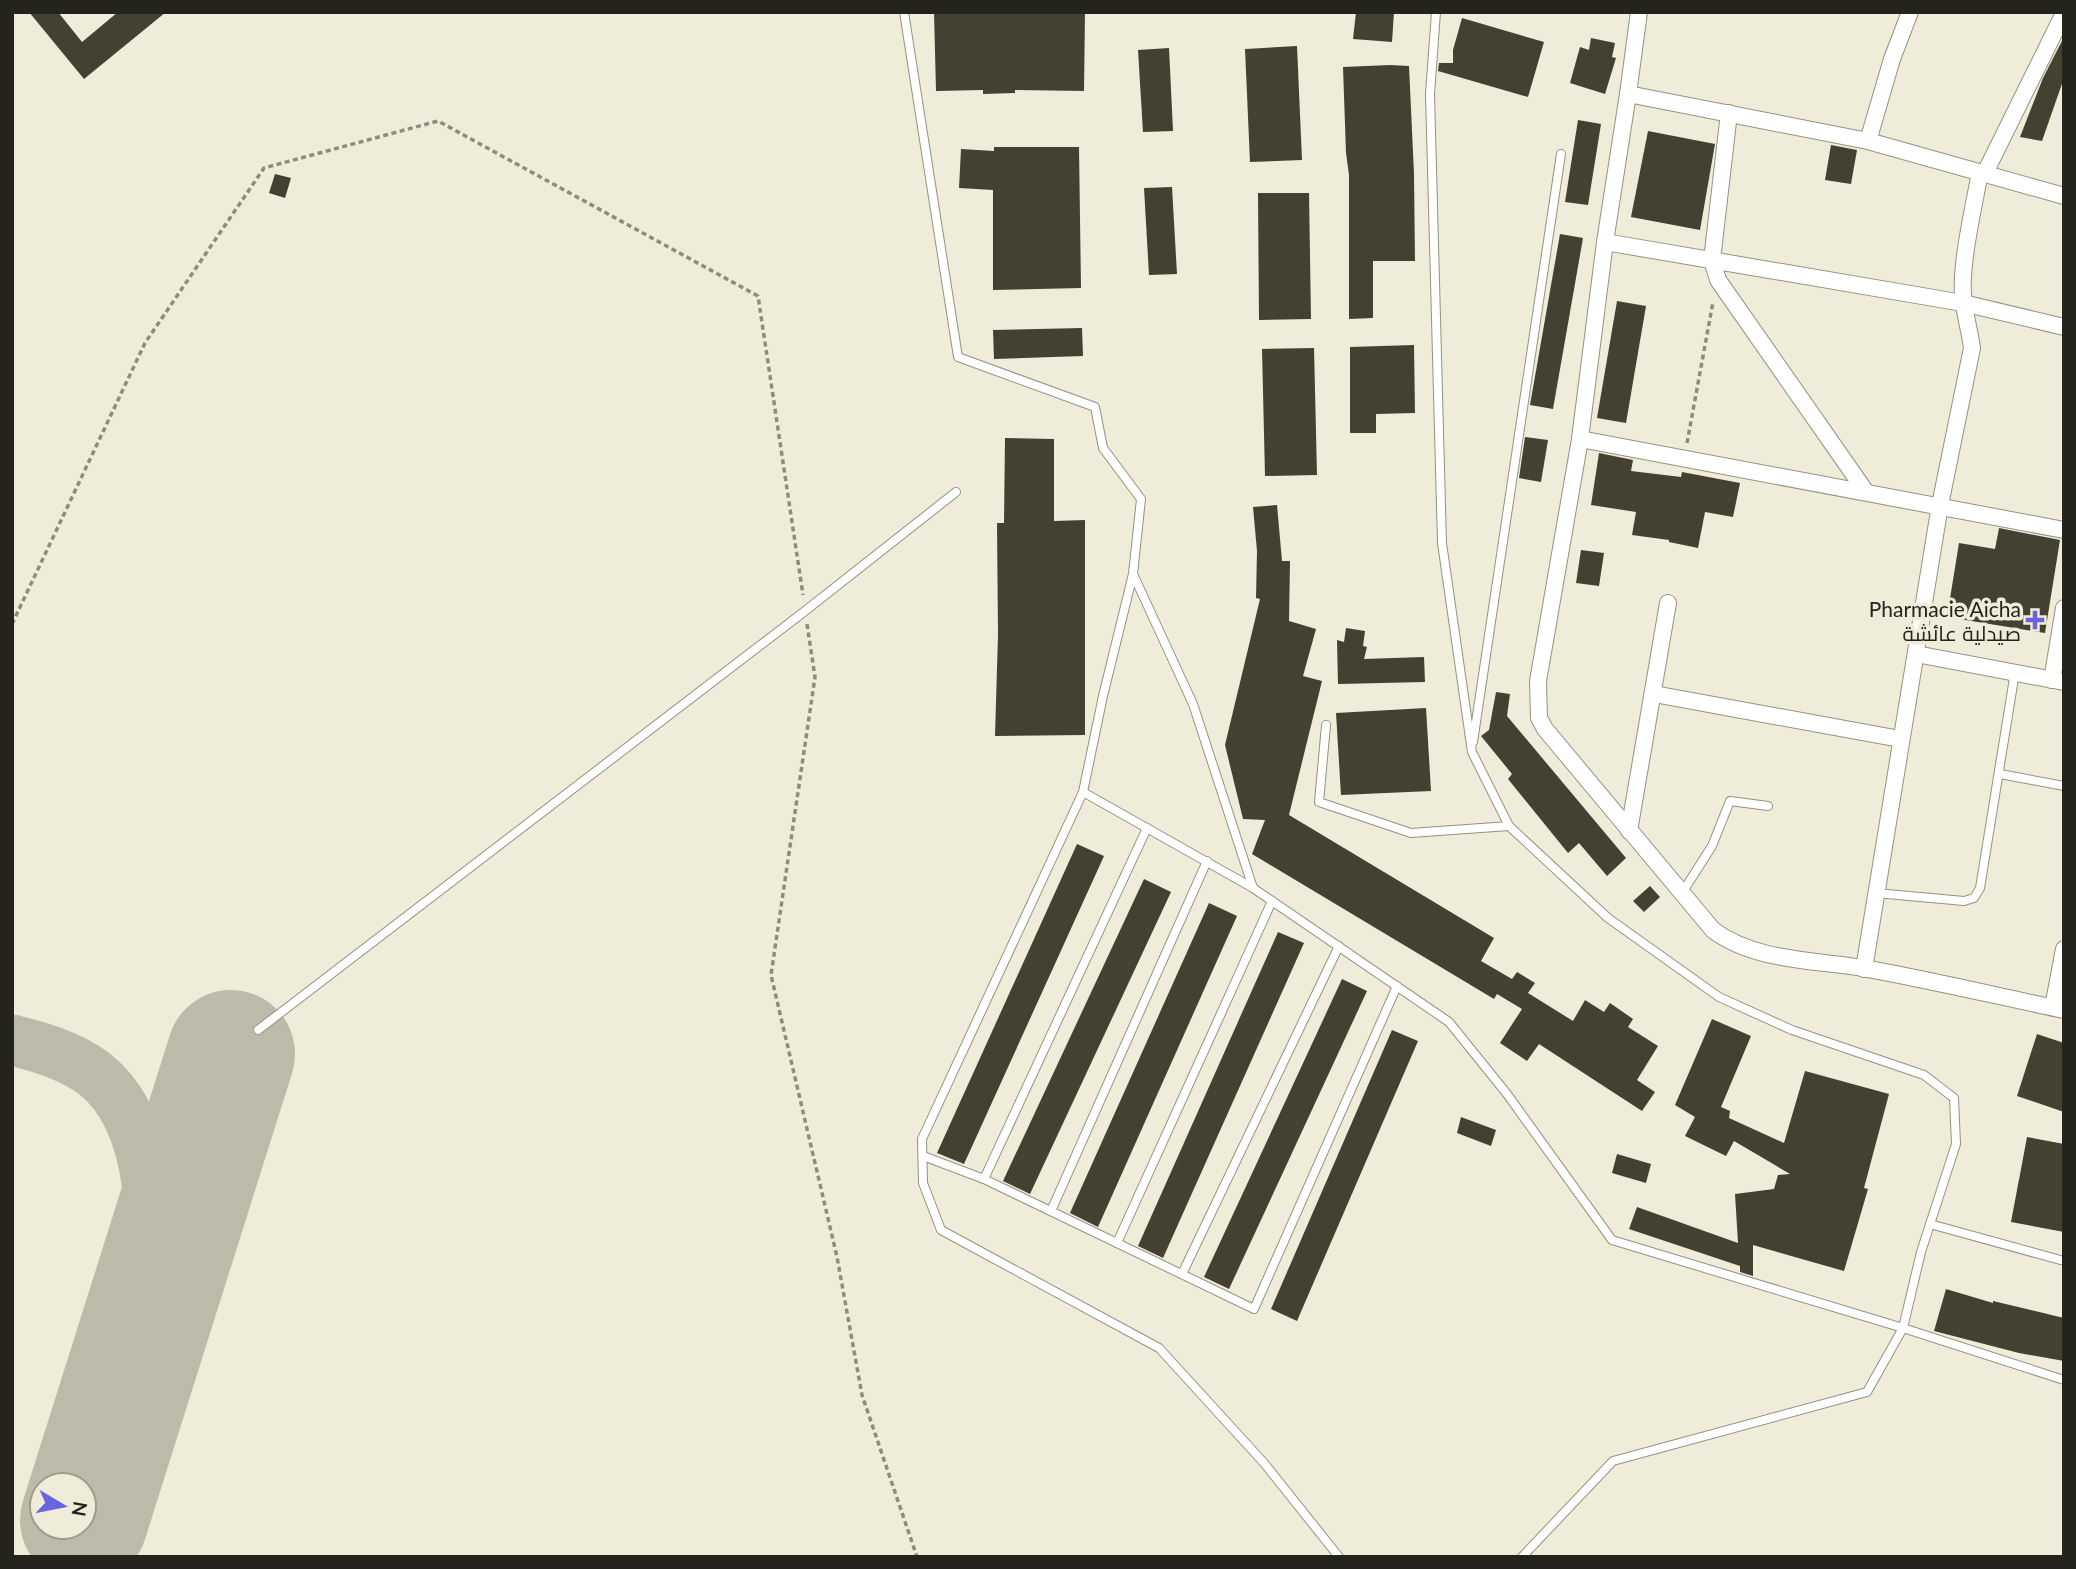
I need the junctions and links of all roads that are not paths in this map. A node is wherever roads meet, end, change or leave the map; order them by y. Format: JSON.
{"nodes":[{"id":1,"x":904,"y":12,"type":"edge"},
{"id":2,"x":1436,"y":12,"type":"edge"},
{"id":3,"x":1639,"y":12,"type":"edge"},
{"id":4,"x":1910,"y":12,"type":"edge"},
{"id":5,"x":2064,"y":13,"type":"edge"},
{"id":6,"x":1629,"y":94,"type":"junction"},
{"id":7,"x":1729,"y":113,"type":"junction"},
{"id":8,"x":1868,"y":141,"type":"junction"},
{"id":9,"x":1561,"y":154,"type":"dead end"},
{"id":10,"x":1983,"y":173,"type":"junction"},
{"id":11,"x":2064,"y":196,"type":"edge"},
{"id":12,"x":1605,"y":242,"type":"junction"},
{"id":13,"x":1712,"y":260,"type":"junction"},
{"id":14,"x":1963,"y":303,"type":"junction"},
{"id":15,"x":2064,"y":327,"type":"edge"},
{"id":16,"x":1580,"y":439,"type":"junction"},
{"id":17,"x":956,"y":492,"type":"dead end"},
{"id":18,"x":1866,"y":492,"type":"junction"},
{"id":19,"x":1940,"y":505,"type":"junction"},
{"id":20,"x":2064,"y":530,"type":"edge"},
{"id":21,"x":1133,"y":574,"type":"junction"},
{"id":22,"x":1668,"y":604,"type":"dead end"},
{"id":23,"x":2064,"y":608,"type":"edge"},
{"id":24,"x":1916,"y":654,"type":"junction"},
{"id":25,"x":2015,"y":672,"type":"junction"},
{"id":26,"x":2058,"y":681,"type":"edge"},
{"id":27,"x":1654,"y":694,"type":"junction"},
{"id":28,"x":1326,"y":725,"type":"dead end"},
{"id":29,"x":1900,"y":739,"type":"junction"},
{"id":30,"x":1472,"y":752,"type":"junction"},
{"id":31,"x":2000,"y":774,"type":"junction"},
{"id":32,"x":2064,"y":786,"type":"edge"},
{"id":33,"x":1083,"y":792,"type":"junction"},
{"id":34,"x":1768,"y":806,"type":"dead end"},
{"id":35,"x":1509,"y":826,"type":"junction"},
{"id":36,"x":1147,"y":828,"type":"junction"},
{"id":37,"x":1629,"y":831,"type":"junction"},
{"id":38,"x":1207,"y":862,"type":"junction"},
{"id":39,"x":1253,"y":888,"type":"junction"},
{"id":40,"x":1682,"y":893,"type":"junction"},
{"id":41,"x":1877,"y":893,"type":"junction"},
{"id":42,"x":1272,"y":901,"type":"junction"},
{"id":43,"x":1339,"y":946,"type":"junction"},
{"id":44,"x":2064,"y":949,"type":"edge"},
{"id":45,"x":1864,"y":969,"type":"junction"},
{"id":46,"x":1397,"y":986,"type":"junction"},
{"id":47,"x":2058,"y":1008,"type":"edge"},
{"id":48,"x":258,"y":1030,"type":"dead end"},
{"id":49,"x":923,"y":1156,"type":"junction"},
{"id":50,"x":985,"y":1179,"type":"junction"},
{"id":51,"x":1051,"y":1211,"type":"junction"},
{"id":52,"x":1930,"y":1224,"type":"junction"},
{"id":53,"x":1117,"y":1243,"type":"junction"},
{"id":54,"x":2064,"y":1261,"type":"edge"},
{"id":55,"x":1182,"y":1275,"type":"junction"},
{"id":56,"x":1903,"y":1328,"type":"junction"},
{"id":57,"x":2064,"y":1380,"type":"edge"},
{"id":58,"x":1339,"y":1557,"type":"edge"},
{"id":59,"x":1522,"y":1557,"type":"edge"}],
"edges":[{"from":1,"to":21,"type":"lane"},
{"from":2,"to":30,"type":"lane"},
{"from":3,"to":6,"type":"street"},
{"from":4,"to":8,"type":"street"},
{"from":5,"to":10,"type":"street"},
{"from":6,"to":7,"type":"street"},
{"from":6,"to":12,"type":"street"},
{"from":7,"to":8,"type":"street"},
{"from":7,"to":13,"type":"street"},
{"from":8,"to":10,"type":"street"},
{"from":9,"to":30,"type":"lane"},
{"from":10,"to":11,"type":"street"},
{"from":10,"to":14,"type":"street"},
{"from":12,"to":13,"type":"street"},
{"from":12,"to":16,"type":"street"},
{"from":13,"to":14,"type":"street"},
{"from":13,"to":18,"type":"street"},
{"from":14,"to":15,"type":"street"},
{"from":14,"to":19,"type":"street"},
{"from":16,"to":18,"type":"street"},
{"from":16,"to":37,"type":"street"},
{"from":17,"to":48,"type":"lane"},
{"from":18,"to":19,"type":"street"},
{"from":19,"to":20,"type":"street"},
{"from":19,"to":24,"type":"street"},
{"from":21,"to":33,"type":"lane"},
{"from":21,"to":39,"type":"lane"},
{"from":22,"to":27,"type":"street"},
{"from":23,"to":26,"type":"street"},
{"from":24,"to":25,"type":"street"},
{"from":24,"to":29,"type":"street"},
{"from":25,"to":26,"type":"street"},
{"from":25,"to":31,"type":"lane"},
{"from":27,"to":29,"type":"street"},
{"from":27,"to":37,"type":"street"},
{"from":28,"to":35,"type":"lane"},
{"from":29,"to":41,"type":"street"},
{"from":30,"to":35,"type":"lane"},
{"from":31,"to":32,"type":"lane"},
{"from":31,"to":41,"type":"lane"},
{"from":33,"to":36,"type":"lane"},
{"from":33,"to":49,"type":"lane"},
{"from":34,"to":40,"type":"lane"},
{"from":35,"to":52,"type":"lane"},
{"from":36,"to":38,"type":"lane"},
{"from":36,"to":50,"type":"lane"},
{"from":37,"to":40,"type":"street"},
{"from":38,"to":39,"type":"lane"},
{"from":38,"to":51,"type":"lane"},
{"from":39,"to":42,"type":"lane"},
{"from":40,"to":45,"type":"street"},
{"from":41,"to":45,"type":"street"},
{"from":42,"to":43,"type":"lane"},
{"from":42,"to":53,"type":"lane"},
{"from":43,"to":46,"type":"lane"},
{"from":43,"to":55,"type":"lane"},
{"from":44,"to":47,"type":"street"},
{"from":45,"to":47,"type":"street"},
{"from":46,"to":55,"type":"lane"},
{"from":46,"to":56,"type":"lane"},
{"from":49,"to":50,"type":"lane"},
{"from":49,"to":58,"type":"lane"},
{"from":50,"to":51,"type":"lane"},
{"from":51,"to":53,"type":"lane"},
{"from":52,"to":54,"type":"lane"},
{"from":52,"to":56,"type":"lane"},
{"from":53,"to":55,"type":"lane"},
{"from":56,"to":57,"type":"lane"},
{"from":56,"to":59,"type":"lane"}]}
